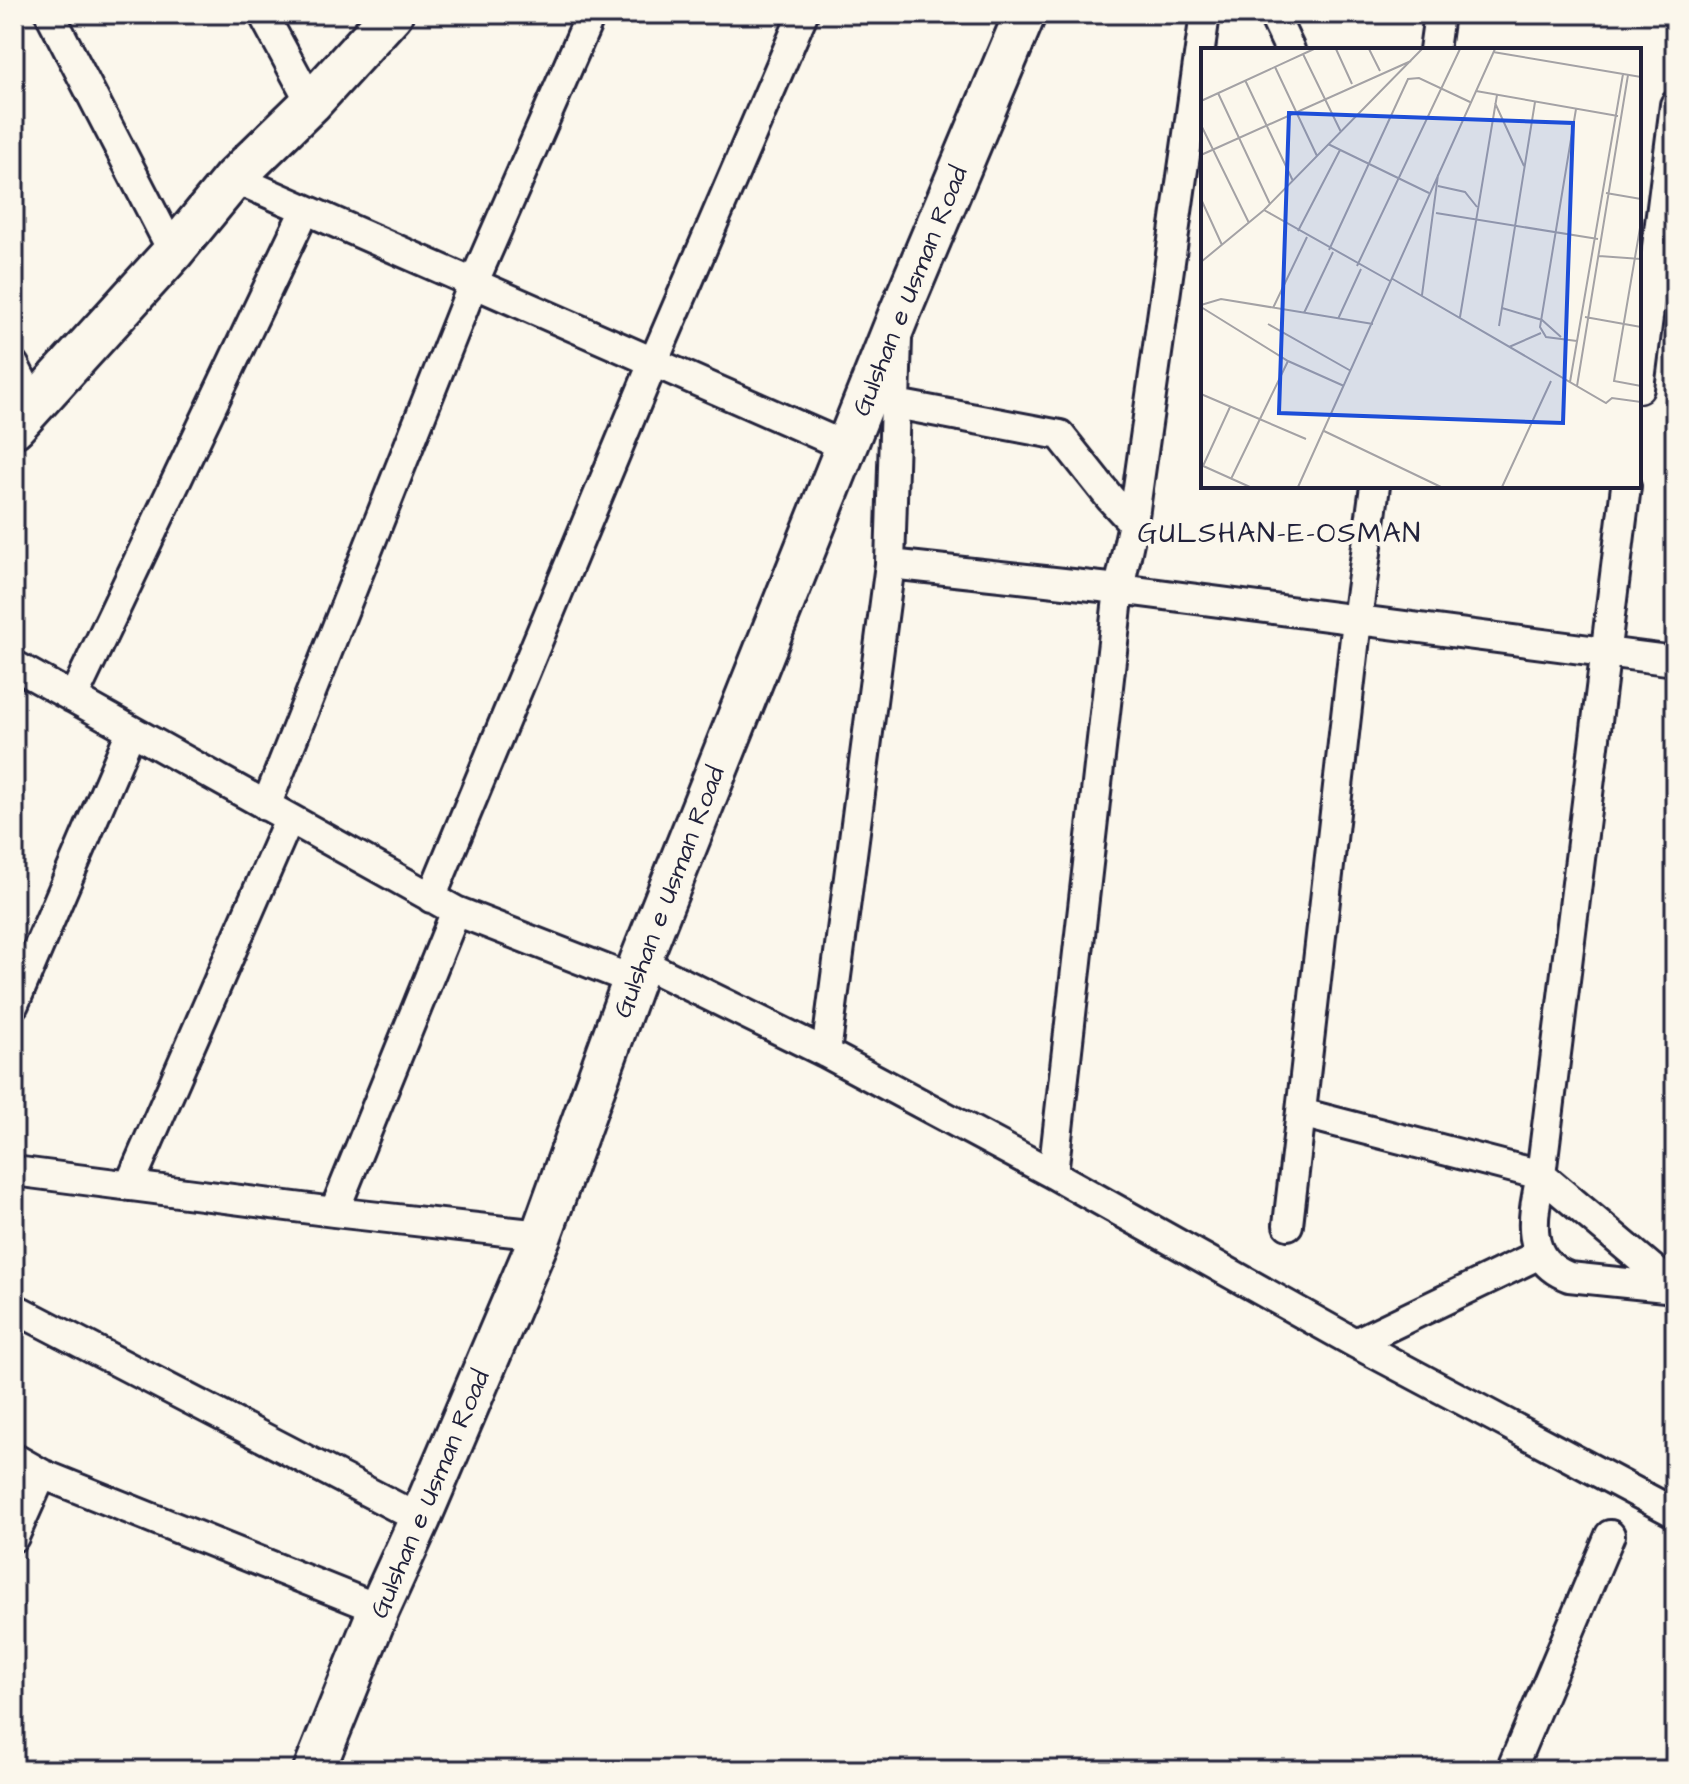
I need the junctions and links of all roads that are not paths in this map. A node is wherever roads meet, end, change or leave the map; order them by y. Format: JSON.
{"nodes":[{"id":1,"x":50,"y":14,"type":"edge"},
{"id":2,"x":263,"y":14,"type":"edge"},
{"id":3,"x":392,"y":14,"type":"edge"},
{"id":4,"x":591,"y":14,"type":"edge"},
{"id":5,"x":803,"y":14,"type":"edge"},
{"id":6,"x":1025,"y":14,"type":"edge"},
{"id":7,"x":1205,"y":14,"type":"edge"},
{"id":8,"x":1273,"y":14,"type":"edge"},
{"id":9,"x":1439,"y":14,"type":"edge"},
{"id":10,"x":1289,"y":48,"type":"edge"},
{"id":11,"x":1434,"y":48,"type":"edge"},
{"id":12,"x":311,"y":103,"type":"junction"},
{"id":13,"x":1675,"y":105,"type":"edge"},
{"id":14,"x":234,"y":178,"type":"junction"},
{"id":15,"x":305,"y":210,"type":"junction"},
{"id":16,"x":173,"y":252,"type":"junction"},
{"id":17,"x":473,"y":284,"type":"junction"},
{"id":18,"x":898,"y":317,"type":"junction"},
{"id":19,"x":653,"y":363,"type":"junction"},
{"id":20,"x":14,"y":365,"type":"edge"},
{"id":21,"x":1641,"y":372,"type":"edge"},
{"id":22,"x":896,"y":404,"type":"junction"},
{"id":23,"x":24,"y":416,"type":"edge"},
{"id":24,"x":847,"y":447,"type":"junction"},
{"id":25,"x":1375,"y":488,"type":"edge"},
{"id":26,"x":1626,"y":488,"type":"edge"},
{"id":27,"x":1133,"y":523,"type":"junction"},
{"id":28,"x":890,"y":564,"type":"junction"},
{"id":29,"x":1119,"y":589,"type":"junction"},
{"id":30,"x":1357,"y":620,"type":"junction"},
{"id":31,"x":1605,"y":652,"type":"junction"},
{"id":32,"x":1675,"y":661,"type":"edge"},
{"id":33,"x":14,"y":665,"type":"edge"},
{"id":34,"x":73,"y":698,"type":"junction"},
{"id":35,"x":131,"y":731,"type":"junction"},
{"id":36,"x":277,"y":812,"type":"junction"},
{"id":37,"x":444,"y":905,"type":"junction"},
{"id":38,"x":637,"y":971,"type":"junction"},
{"id":39,"x":14,"y":1004,"type":"edge"},
{"id":40,"x":826,"y":1053,"type":"junction"},
{"id":41,"x":1301,"y":1113,"type":"junction"},
{"id":42,"x":14,"y":1171,"type":"edge"},
{"id":43,"x":1053,"y":1174,"type":"junction"},
{"id":44,"x":1541,"y":1175,"type":"junction"},
{"id":45,"x":129,"y":1186,"type":"junction"},
{"id":46,"x":334,"y":1212,"type":"junction"},
{"id":47,"x":1288,"y":1225,"type":"dead end"},
{"id":48,"x":541,"y":1235,"type":"junction"},
{"id":49,"x":1540,"y":1254,"type":"junction"},
{"id":50,"x":14,"y":1308,"type":"edge"},
{"id":51,"x":1355,"y":1343,"type":"junction"},
{"id":52,"x":14,"y":1458,"type":"edge"},
{"id":53,"x":42,"y":1474,"type":"junction"},
{"id":54,"x":1675,"y":1513,"type":"edge"},
{"id":55,"x":420,"y":1519,"type":"junction"},
{"id":56,"x":1610,"y":1535,"type":"dead end"},
{"id":57,"x":14,"y":1537,"type":"edge"},
{"id":58,"x":379,"y":1609,"type":"junction"},
{"id":59,"x":314,"y":1770,"type":"edge"},
{"id":60,"x":1511,"y":1770,"type":"edge"}],
"edges":[{"from":1,"to":16,"type":"street"},
{"from":2,"to":12,"type":"street"},
{"from":3,"to":12,"type":"street"},
{"from":4,"to":17,"type":"street"},
{"from":5,"to":19,"type":"street"},
{"from":6,"to":18,"type":"street","name":"Gulshan e Usman Road"},
{"from":7,"to":27,"type":"street"},
{"from":8,"to":10,"type":"street"},
{"from":9,"to":11,"type":"street"},
{"from":12,"to":14,"type":"street"},
{"from":13,"to":21,"type":"street"},
{"from":14,"to":15,"type":"street"},
{"from":14,"to":16,"type":"street"},
{"from":15,"to":17,"type":"street"},
{"from":15,"to":34,"type":"street"},
{"from":16,"to":23,"type":"street"},
{"from":17,"to":19,"type":"street"},
{"from":17,"to":36,"type":"street"},
{"from":18,"to":22,"type":"street"},
{"from":18,"to":24,"type":"street","name":"Gulshan e Usman Road"},
{"from":19,"to":24,"type":"street"},
{"from":19,"to":37,"type":"street"},
{"from":20,"to":23,"type":"street"},
{"from":22,"to":27,"type":"street"},
{"from":22,"to":28,"type":"street"},
{"from":24,"to":38,"type":"street","name":"Gulshan e Usman Road"},
{"from":25,"to":30,"type":"street"},
{"from":26,"to":31,"type":"street"},
{"from":27,"to":29,"type":"street"},
{"from":28,"to":29,"type":"street"},
{"from":28,"to":40,"type":"street"},
{"from":29,"to":30,"type":"street"},
{"from":29,"to":43,"type":"street"},
{"from":30,"to":31,"type":"street"},
{"from":30,"to":41,"type":"street"},
{"from":31,"to":32,"type":"street"},
{"from":31,"to":44,"type":"street"},
{"from":33,"to":34,"type":"street"},
{"from":34,"to":35,"type":"street"},
{"from":35,"to":36,"type":"street"},
{"from":35,"to":39,"type":"street"},
{"from":36,"to":37,"type":"street"},
{"from":36,"to":45,"type":"street"},
{"from":37,"to":38,"type":"street"},
{"from":37,"to":46,"type":"street"},
{"from":38,"to":40,"type":"street"},
{"from":38,"to":48,"type":"street","name":"Gulshan e Usman Road"},
{"from":40,"to":43,"type":"street"},
{"from":41,"to":44,"type":"street"},
{"from":41,"to":47,"type":"street"},
{"from":42,"to":45,"type":"street"},
{"from":43,"to":51,"type":"street"},
{"from":44,"to":49,"type":"street"},
{"from":44,"to":49,"type":"street"},
{"from":45,"to":46,"type":"street"},
{"from":46,"to":48,"type":"street"},
{"from":48,"to":55,"type":"street","name":"Gulshan e Usman Road"},
{"from":49,"to":51,"type":"street"},
{"from":50,"to":55,"type":"street"},
{"from":51,"to":54,"type":"street"},
{"from":52,"to":53,"type":"street"},
{"from":53,"to":57,"type":"street"},
{"from":53,"to":58,"type":"street"},
{"from":55,"to":58,"type":"street","name":"Gulshan e Usman Road"},
{"from":56,"to":60,"type":"street"},
{"from":58,"to":59,"type":"street","name":"Gulshan e Usman Road"}]}
